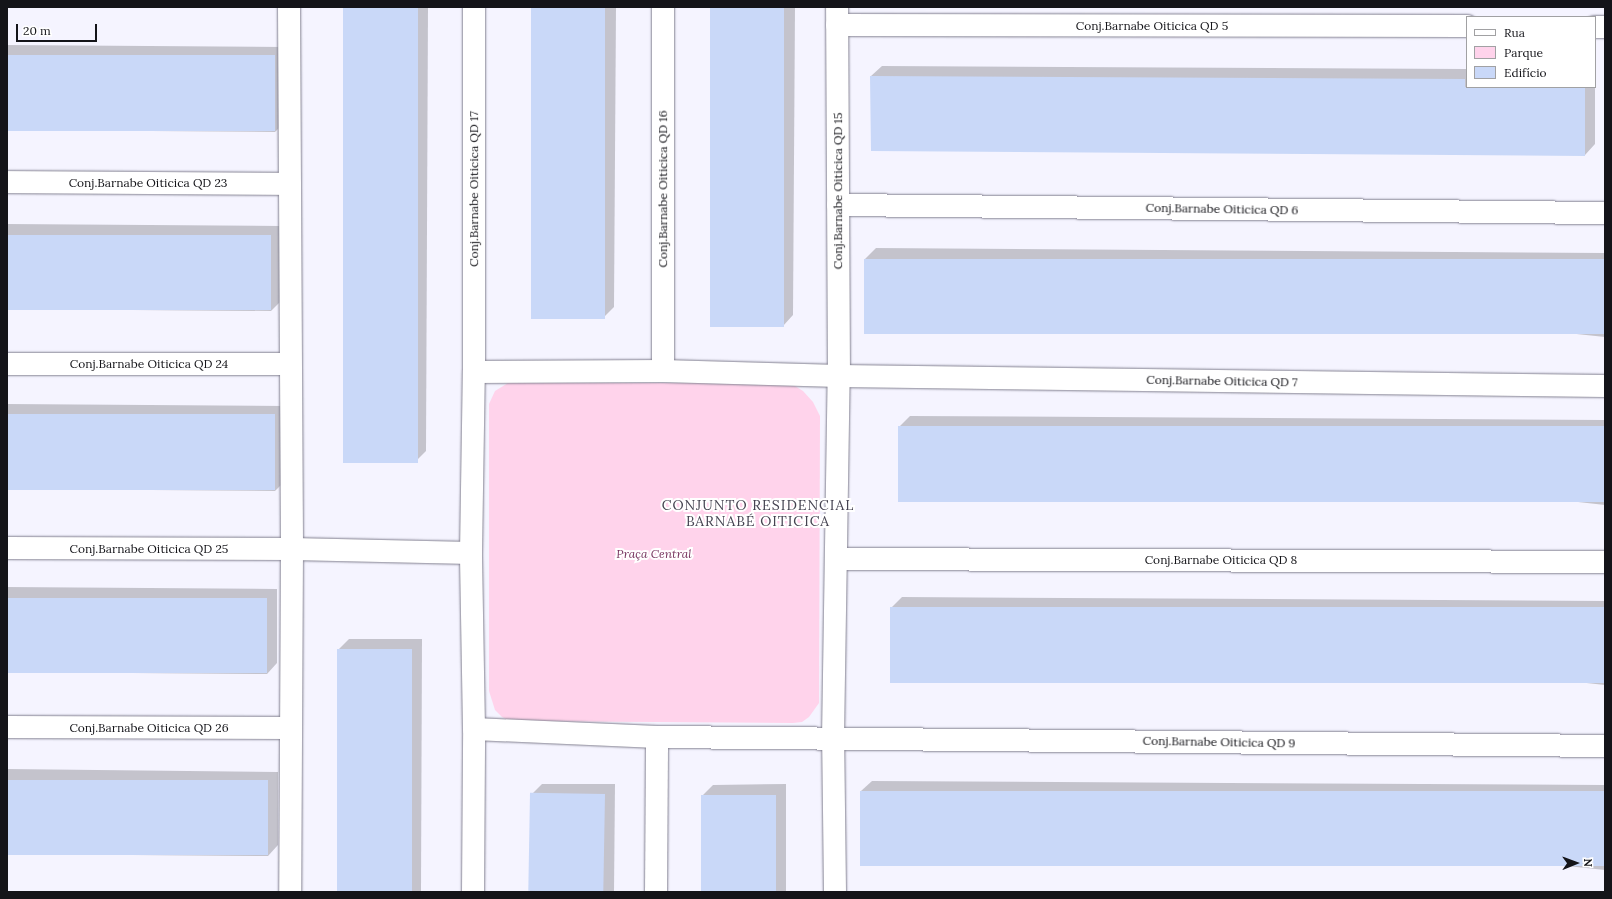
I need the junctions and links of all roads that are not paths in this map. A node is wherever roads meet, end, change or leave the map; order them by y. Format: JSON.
{"nodes":[{"id":1,"x":289,"y":7,"type":"edge"},
{"id":2,"x":474,"y":7,"type":"edge"},
{"id":3,"x":663,"y":7,"type":"edge"},
{"id":4,"x":837,"y":16,"type":"edge"},
{"id":5,"x":1466,"y":26,"type":"edge"},
{"id":6,"x":7,"y":182,"type":"edge"},
{"id":7,"x":290,"y":184,"type":"junction"},
{"id":8,"x":838,"y":205,"type":"junction"},
{"id":9,"x":1605,"y":212,"type":"edge"},
{"id":10,"x":7,"y":364,"type":"edge"},
{"id":11,"x":290,"y":364,"type":"junction"},
{"id":12,"x":663,"y":371,"type":"junction"},
{"id":13,"x":474,"y":372,"type":"junction"},
{"id":14,"x":839,"y":376,"type":"junction"},
{"id":15,"x":1605,"y":386,"type":"edge"},
{"id":16,"x":7,"y":548,"type":"edge"},
{"id":17,"x":292,"y":550,"type":"junction"},
{"id":18,"x":471,"y":553,"type":"junction"},
{"id":19,"x":837,"y":559,"type":"junction"},
{"id":20,"x":1605,"y":562,"type":"edge"},
{"id":21,"x":7,"y":727,"type":"edge"},
{"id":22,"x":290,"y":728,"type":"junction"},
{"id":23,"x":474,"y":730,"type":"junction"},
{"id":24,"x":657,"y":737,"type":"junction"},
{"id":25,"x":833,"y":738,"type":"junction"},
{"id":26,"x":1605,"y":746,"type":"edge"},
{"id":27,"x":290,"y":892,"type":"edge"},
{"id":28,"x":473,"y":892,"type":"edge"},
{"id":29,"x":656,"y":892,"type":"edge"},
{"id":30,"x":835,"y":892,"type":"edge"}],
"edges":[{"from":1,"to":7,"type":"street"},
{"from":2,"to":13,"type":"street","name":"Conj.Barnabe Oiticica QD 17"},
{"from":3,"to":12,"type":"street","name":"Conj.Barnabe Oiticica QD 16"},
{"from":4,"to":5,"type":"street","name":"Conj.Barnabe Oiticica QD 5"},
{"from":4,"to":8,"type":"street","name":"Conj.Barnabe Oiticica QD 15"},
{"from":6,"to":7,"type":"street","name":"Conj.Barnabe Oiticica QD 23"},
{"from":7,"to":11,"type":"street"},
{"from":8,"to":9,"type":"street","name":"Conj.Barnabe Oiticica QD 6"},
{"from":8,"to":14,"type":"street","name":"Conj.Barnabe Oiticica QD 15"},
{"from":10,"to":11,"type":"street","name":"Conj.Barnabe Oiticica QD 24"},
{"from":11,"to":17,"type":"street"},
{"from":12,"to":13,"type":"street","name":"Conj.Barnabe Oiticica QD 7"},
{"from":12,"to":14,"type":"street","name":"Conj.Barnabe Oiticica QD 7"},
{"from":13,"to":18,"type":"street","name":"Conj.Barnabe Oiticica QD 17"},
{"from":14,"to":15,"type":"street","name":"Conj.Barnabe Oiticica QD 7"},
{"from":14,"to":19,"type":"street","name":"Conj.Barnabe Oiticica QD 15"},
{"from":16,"to":17,"type":"street","name":"Conj.Barnabe Oiticica QD 25"},
{"from":17,"to":18,"type":"street","name":"Conj.Barnabe Oiticica QD 25"},
{"from":17,"to":22,"type":"street"},
{"from":18,"to":23,"type":"street","name":"Conj.Barnabe Oiticica QD 17"},
{"from":19,"to":20,"type":"street","name":"Conj.Barnabe Oiticica QD 8"},
{"from":19,"to":25,"type":"street","name":"Conj.Barnabe Oiticica QD 15"},
{"from":21,"to":22,"type":"street","name":"Conj.Barnabe Oiticica QD 26"},
{"from":22,"to":27,"type":"street"},
{"from":23,"to":24,"type":"street","name":"Conj.Barnabe Oiticica QD 9"},
{"from":23,"to":28,"type":"street","name":"Conj.Barnabe Oiticica QD 17"},
{"from":24,"to":25,"type":"street","name":"Conj.Barnabe Oiticica QD 9"},
{"from":24,"to":29,"type":"street"},
{"from":25,"to":26,"type":"street","name":"Conj.Barnabe Oiticica QD 9"},
{"from":25,"to":30,"type":"street","name":"Conj.Barnabe Oiticica QD 15"}]}
